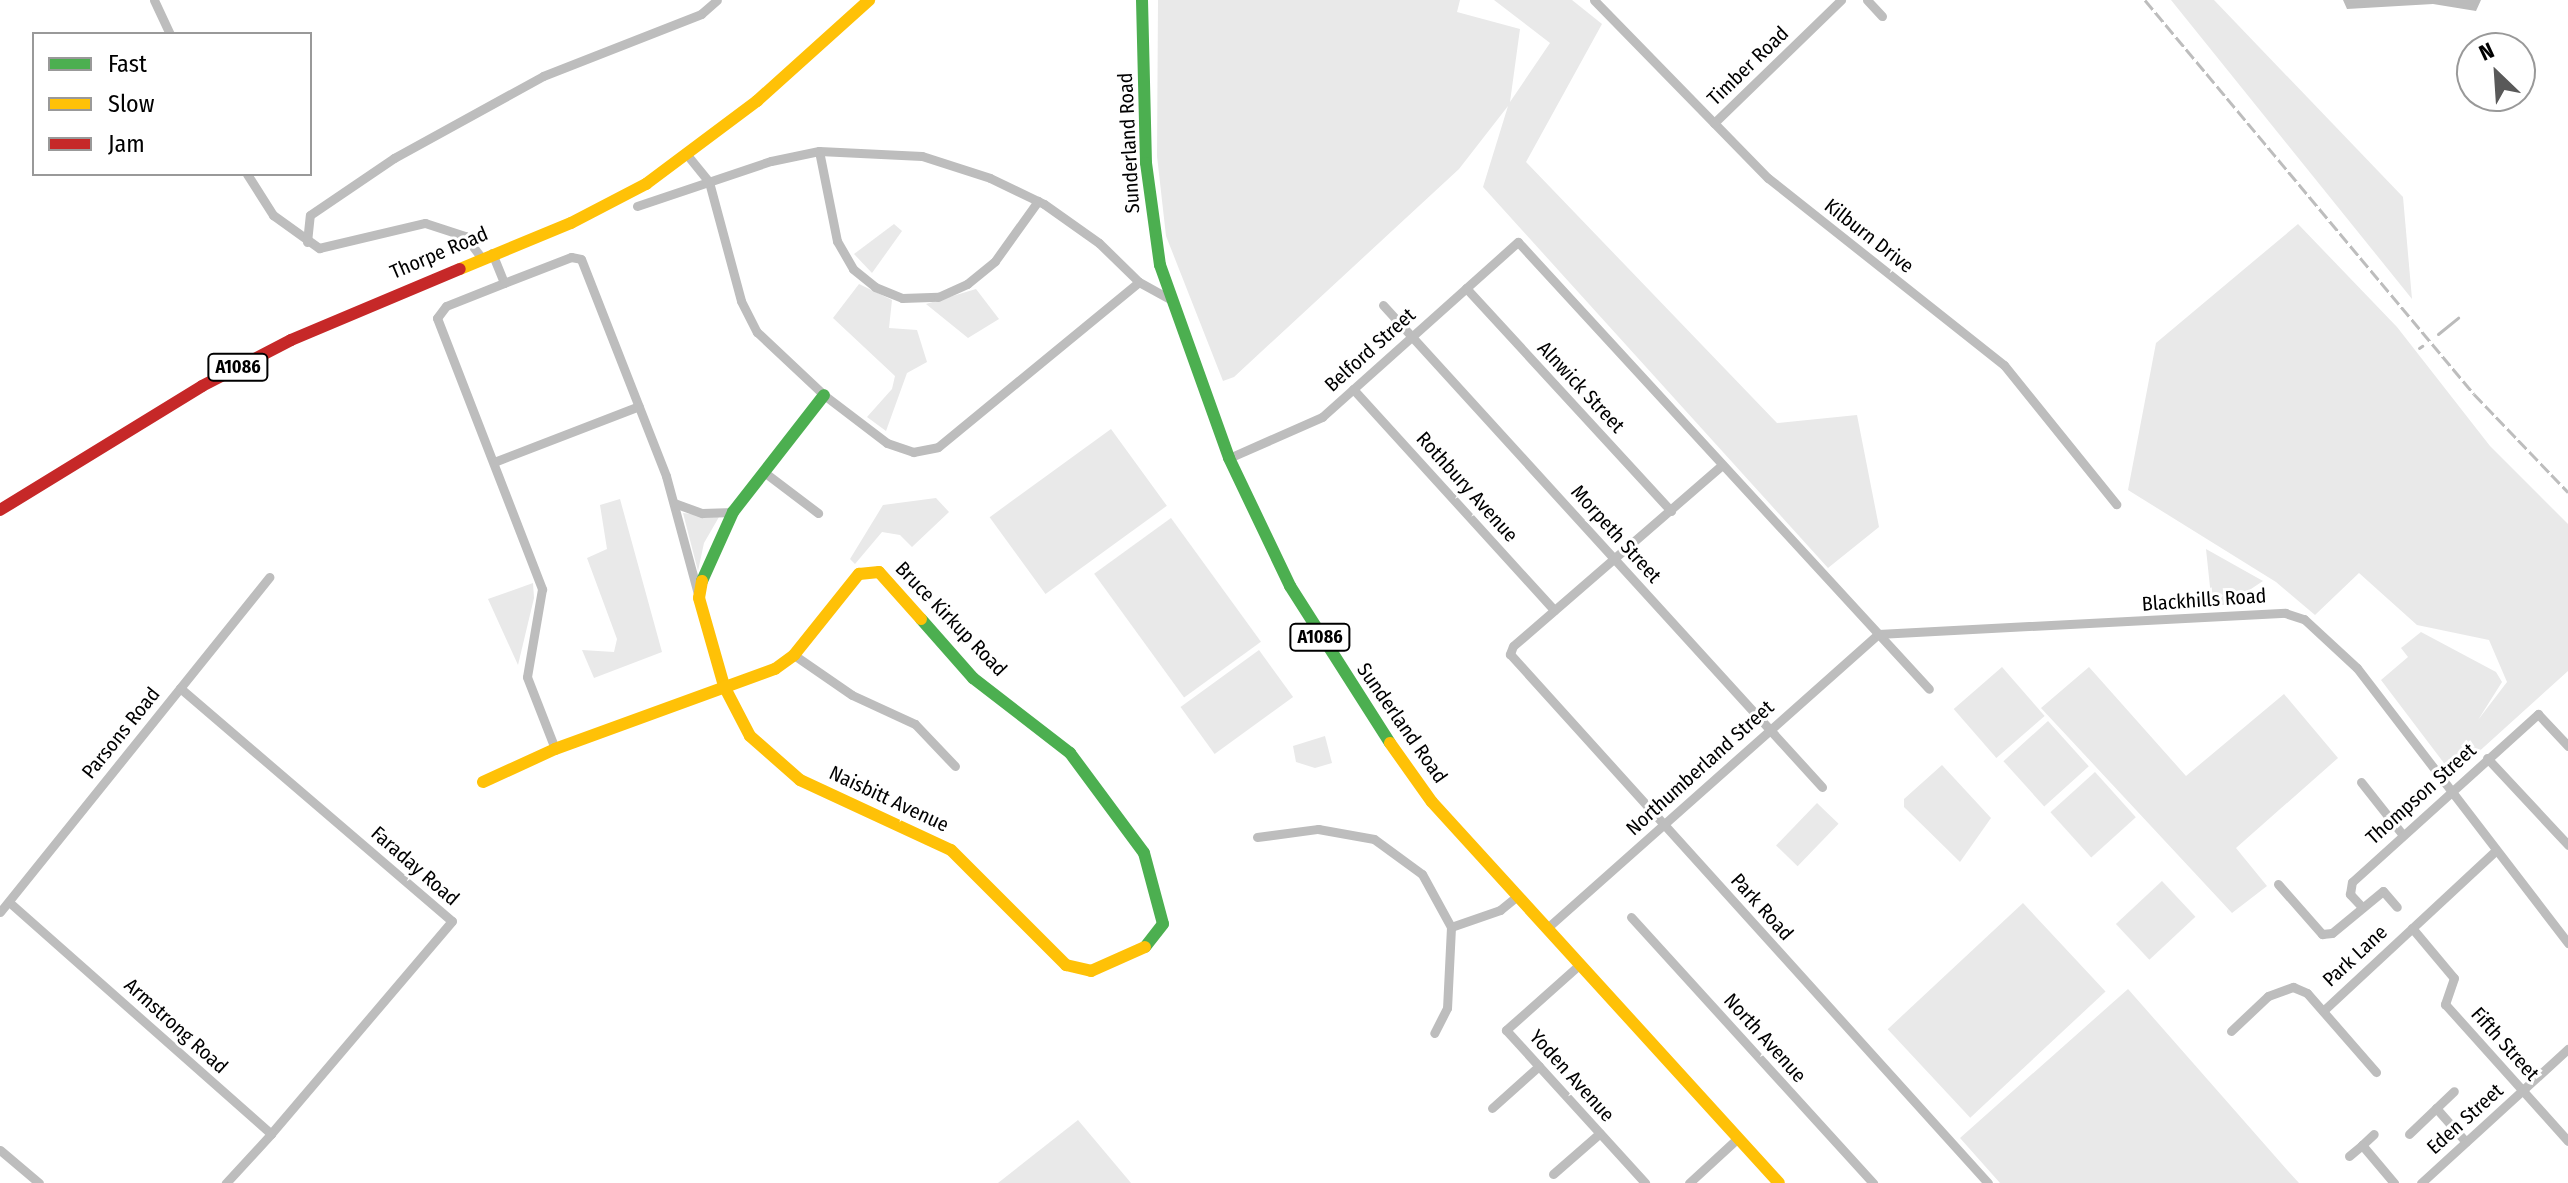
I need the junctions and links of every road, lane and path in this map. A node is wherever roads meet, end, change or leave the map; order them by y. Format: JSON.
{"nodes":[{"id":1,"x":154,"y":0,"type":"edge"},
{"id":2,"x":717,"y":0,"type":"edge"},
{"id":3,"x":869,"y":0,"type":"edge"},
{"id":4,"x":1142,"y":0,"type":"edge"},
{"id":5,"x":1594,"y":0,"type":"edge"},
{"id":6,"x":1841,"y":0,"type":"edge"},
{"id":7,"x":1867,"y":0,"type":"edge"},
{"id":8,"x":1882,"y":16,"type":"dead end"},
{"id":9,"x":169,"y":32,"type":"edge"},
{"id":10,"x":1714,"y":123,"type":"junction"},
{"id":11,"x":819,"y":151,"type":"junction"},
{"id":12,"x":688,"y":156,"type":"junction"},
{"id":13,"x":248,"y":176,"type":"edge"},
{"id":14,"x":709,"y":182,"type":"junction"},
{"id":15,"x":1038,"y":201,"type":"junction"},
{"id":16,"x":637,"y":206,"type":"dead end"},
{"id":17,"x":307,"y":242,"type":"junction"},
{"id":18,"x":487,"y":254,"type":"junction"},
{"id":19,"x":1139,"y":282,"type":"junction"},
{"id":20,"x":504,"y":283,"type":"junction"},
{"id":21,"x":1466,"y":288,"type":"junction"},
{"id":22,"x":1171,"y":300,"type":"junction"},
{"id":23,"x":1383,"y":305,"type":"dead end"},
{"id":24,"x":1411,"y":336,"type":"junction"},
{"id":25,"x":1353,"y":389,"type":"junction"},
{"id":26,"x":824,"y":395,"type":"junction"},
{"id":27,"x":639,"y":406,"type":"junction"},
{"id":28,"x":1229,"y":458,"type":"junction"},
{"id":29,"x":494,"y":462,"type":"junction"},
{"id":30,"x":1722,"y":465,"type":"junction"},
{"id":31,"x":764,"y":472,"type":"junction"},
{"id":32,"x":674,"y":503,"type":"junction"},
{"id":33,"x":2116,"y":504,"type":"dead end"},
{"id":34,"x":0,"y":510,"type":"edge"},
{"id":35,"x":1671,"y":511,"type":"junction"},
{"id":36,"x":733,"y":512,"type":"junction"},
{"id":37,"x":818,"y":513,"type":"dead end"},
{"id":38,"x":1616,"y":561,"type":"junction"},
{"id":39,"x":269,"y":577,"type":"dead end"},
{"id":40,"x":699,"y":598,"type":"junction"},
{"id":41,"x":1554,"y":610,"type":"junction"},
{"id":42,"x":1878,"y":634,"type":"junction"},
{"id":43,"x":794,"y":655,"type":"junction"},
{"id":44,"x":724,"y":686,"type":"junction"},
{"id":45,"x":180,"y":688,"type":"junction"},
{"id":46,"x":1929,"y":689,"type":"dead end"},
{"id":47,"x":1770,"y":730,"type":"junction"},
{"id":48,"x":2568,"y":746,"type":"edge"},
{"id":49,"x":555,"y":749,"type":"junction"},
{"id":50,"x":2487,"y":758,"type":"junction"},
{"id":51,"x":955,"y":766,"type":"dead end"},
{"id":52,"x":483,"y":782,"type":"dead end"},
{"id":53,"x":2361,"y":782,"type":"dead end"},
{"id":54,"x":1822,"y":787,"type":"dead end"},
{"id":55,"x":2450,"y":791,"type":"junction"},
{"id":56,"x":1663,"y":825,"type":"junction"},
{"id":57,"x":2402,"y":834,"type":"junction"},
{"id":58,"x":1257,"y":837,"type":"dead end"},
{"id":59,"x":2568,"y":845,"type":"edge"},
{"id":60,"x":2496,"y":850,"type":"junction"},
{"id":61,"x":2278,"y":884,"type":"dead end"},
{"id":62,"x":1516,"y":897,"type":"junction"},
{"id":63,"x":9,"y":902,"type":"junction"},
{"id":64,"x":2362,"y":907,"type":"junction"},
{"id":65,"x":2397,"y":907,"type":"dead end"},
{"id":66,"x":0,"y":912,"type":"edge"},
{"id":67,"x":1631,"y":917,"type":"dead end"},
{"id":68,"x":1163,"y":924,"type":"joint"},
{"id":69,"x":1451,"y":927,"type":"junction"},
{"id":70,"x":2412,"y":928,"type":"junction"},
{"id":71,"x":1546,"y":929,"type":"junction"},
{"id":72,"x":2568,"y":943,"type":"edge"},
{"id":73,"x":1579,"y":965,"type":"junction"},
{"id":74,"x":2323,"y":1011,"type":"junction"},
{"id":75,"x":2231,"y":1031,"type":"dead end"},
{"id":76,"x":1434,"y":1033,"type":"dead end"},
{"id":77,"x":2568,"y":1049,"type":"edge"},
{"id":78,"x":1539,"y":1066,"type":"junction"},
{"id":79,"x":2376,"y":1072,"type":"dead end"},
{"id":80,"x":2454,"y":1091,"type":"dead end"},
{"id":81,"x":2523,"y":1091,"type":"junction"},
{"id":82,"x":1492,"y":1108,"type":"dead end"},
{"id":83,"x":2436,"y":1108,"type":"junction"},
{"id":84,"x":1600,"y":1133,"type":"junction"},
{"id":85,"x":271,"y":1134,"type":"junction"},
{"id":86,"x":2374,"y":1134,"type":"dead end"},
{"id":87,"x":2409,"y":1134,"type":"dead end"},
{"id":88,"x":1738,"y":1138,"type":"junction"},
{"id":89,"x":2568,"y":1141,"type":"edge"},
{"id":90,"x":2466,"y":1142,"type":"junction"},
{"id":91,"x":2362,"y":1145,"type":"junction"},
{"id":92,"x":0,"y":1150,"type":"edge"},
{"id":93,"x":2349,"y":1156,"type":"dead end"},
{"id":94,"x":1553,"y":1174,"type":"dead end"},
{"id":95,"x":39,"y":1183,"type":"edge"},
{"id":96,"x":226,"y":1183,"type":"edge"},
{"id":97,"x":1645,"y":1183,"type":"edge"},
{"id":98,"x":1689,"y":1183,"type":"edge"},
{"id":99,"x":1779,"y":1183,"type":"edge"},
{"id":100,"x":1873,"y":1183,"type":"edge"},
{"id":101,"x":1988,"y":1183,"type":"edge"},
{"id":102,"x":2394,"y":1183,"type":"edge"},
{"id":103,"x":2421,"y":1183,"type":"edge"}],
"edges":[{"from":1,"to":9,"type":"street"},
{"from":2,"to":17,"type":"street"},
{"from":3,"to":12,"type":"main road","name":"Thorpe Road","number":"A1086"},
{"from":4,"to":22,"type":"main road","name":"Sunderland Road","number":"A1086"},
{"from":5,"to":10,"type":"street","name":"Kilburn Drive"},
{"from":6,"to":10,"type":"street","name":"Timber Road"},
{"from":7,"to":8,"type":"street"},
{"from":10,"to":33,"type":"street","name":"Kilburn Drive"},
{"from":11,"to":14,"type":"street"},
{"from":11,"to":15,"type":"street"},
{"from":11,"to":15,"type":"street"},
{"from":12,"to":14,"type":"street"},
{"from":12,"to":18,"type":"main road","name":"Thorpe Road","number":"A1086"},
{"from":13,"to":17,"type":"street"},
{"from":14,"to":16,"type":"street"},
{"from":14,"to":26,"type":"street"},
{"from":15,"to":19,"type":"street"},
{"from":17,"to":18,"type":"street"},
{"from":18,"to":20,"type":"street"},
{"from":18,"to":34,"type":"main road","name":"Thorpe Road","number":"A1086"},
{"from":19,"to":22,"type":"street"},
{"from":19,"to":26,"type":"street"},
{"from":20,"to":27,"type":"street"},
{"from":20,"to":29,"type":"street"},
{"from":21,"to":24,"type":"street","name":"Belford Street"},
{"from":21,"to":30,"type":"street","name":"Belford Street"},
{"from":21,"to":35,"type":"street","name":"Alnwick Street"},
{"from":22,"to":28,"type":"main road","name":"Sunderland Road","number":"A1086"},
{"from":23,"to":24,"type":"street","name":"Morpeth Street"},
{"from":24,"to":25,"type":"street","name":"Belford Street"},
{"from":24,"to":38,"type":"street","name":"Morpeth Street"},
{"from":25,"to":28,"type":"street","name":"Belford Street"},
{"from":25,"to":41,"type":"street","name":"Rothbury Avenue"},
{"from":26,"to":31,"type":"main road"},
{"from":27,"to":29,"type":"street"},
{"from":27,"to":32,"type":"street"},
{"from":28,"to":62,"type":"main road","name":"Sunderland Road","number":"A1086"},
{"from":29,"to":49,"type":"street"},
{"from":30,"to":35,"type":"street"},
{"from":30,"to":42,"type":"street"},
{"from":31,"to":36,"type":"main road"},
{"from":31,"to":37,"type":"street"},
{"from":32,"to":36,"type":"street"},
{"from":32,"to":40,"type":"street"},
{"from":35,"to":38,"type":"street"},
{"from":36,"to":40,"type":"main road"},
{"from":38,"to":41,"type":"street"},
{"from":38,"to":47,"type":"street","name":"Morpeth Street"},
{"from":39,"to":45,"type":"street","name":"Parsons Road"},
{"from":40,"to":44,"type":"main road"},
{"from":41,"to":56,"type":"street","name":"Park Road"},
{"from":42,"to":46,"type":"street"},
{"from":42,"to":47,"type":"street","name":"Northumberland Street"},
{"from":42,"to":55,"type":"street","name":"Blackhills Road"},
{"from":43,"to":44,"type":"main road","name":"Bruce Kirkup Road"},
{"from":43,"to":51,"type":"street"},
{"from":43,"to":68,"type":"main road","name":"Bruce Kirkup Road"},
{"from":44,"to":49,"type":"main road","name":"Bruce Kirkup Road"},
{"from":44,"to":68,"type":"main road","name":"Naisbitt Avenue"},
{"from":45,"to":63,"type":"street","name":"Parsons Road"},
{"from":45,"to":85,"type":"street","name":"Faraday Road"},
{"from":47,"to":54,"type":"street","name":"Morpeth Street"},
{"from":47,"to":56,"type":"street","name":"Northumberland Street"},
{"from":48,"to":50,"type":"street","name":"Thompson Street"},
{"from":49,"to":52,"type":"main road","name":"Bruce Kirkup Road"},
{"from":50,"to":55,"type":"street","name":"Thompson Street"},
{"from":50,"to":59,"type":"street"},
{"from":53,"to":57,"type":"street"},
{"from":55,"to":57,"type":"street","name":"Thompson Street"},
{"from":55,"to":60,"type":"street","name":"Blackhills Road"},
{"from":56,"to":71,"type":"street","name":"Northumberland Street"},
{"from":56,"to":101,"type":"street","name":"Park Road"},
{"from":57,"to":64,"type":"street","name":"Thompson Street"},
{"from":58,"to":69,"type":"street"},
{"from":60,"to":70,"type":"street","name":"Park Lane"},
{"from":60,"to":72,"type":"street","name":"Blackhills Road"},
{"from":61,"to":64,"type":"street"},
{"from":62,"to":69,"type":"street"},
{"from":62,"to":71,"type":"main road","name":"Sunderland Road","number":"A1086"},
{"from":63,"to":66,"type":"street","name":"Parsons Road"},
{"from":63,"to":85,"type":"street","name":"Armstrong Road"},
{"from":64,"to":65,"type":"street"},
{"from":67,"to":100,"type":"street","name":"North Avenue"},
{"from":69,"to":76,"type":"street"},
{"from":70,"to":74,"type":"street","name":"Park Lane"},
{"from":70,"to":81,"type":"street","name":"Fifth Street"},
{"from":71,"to":73,"type":"main road","name":"Sunderland Road","number":"A1086"},
{"from":73,"to":78,"type":"street","name":"Yoden Avenue"},
{"from":73,"to":88,"type":"main road","name":"Sunderland Road","number":"A1086"},
{"from":74,"to":75,"type":"street","name":"Park Lane"},
{"from":74,"to":79,"type":"street","name":"Park Lane"},
{"from":77,"to":81,"type":"street","name":"Eden Street"},
{"from":78,"to":82,"type":"street"},
{"from":78,"to":84,"type":"street","name":"Yoden Avenue"},
{"from":80,"to":83,"type":"street"},
{"from":81,"to":89,"type":"street","name":"Fifth Street"},
{"from":81,"to":90,"type":"street","name":"Eden Street"},
{"from":83,"to":87,"type":"street"},
{"from":83,"to":90,"type":"street"},
{"from":84,"to":94,"type":"street"},
{"from":84,"to":97,"type":"street","name":"Yoden Avenue"},
{"from":85,"to":96,"type":"street"},
{"from":86,"to":91,"type":"street"},
{"from":88,"to":98,"type":"street"},
{"from":88,"to":99,"type":"main road","name":"Sunderland Road","number":"A1086"},
{"from":90,"to":103,"type":"street","name":"Eden Street"},
{"from":91,"to":93,"type":"street"},
{"from":91,"to":102,"type":"street"},
{"from":92,"to":95,"type":"street"}]}
